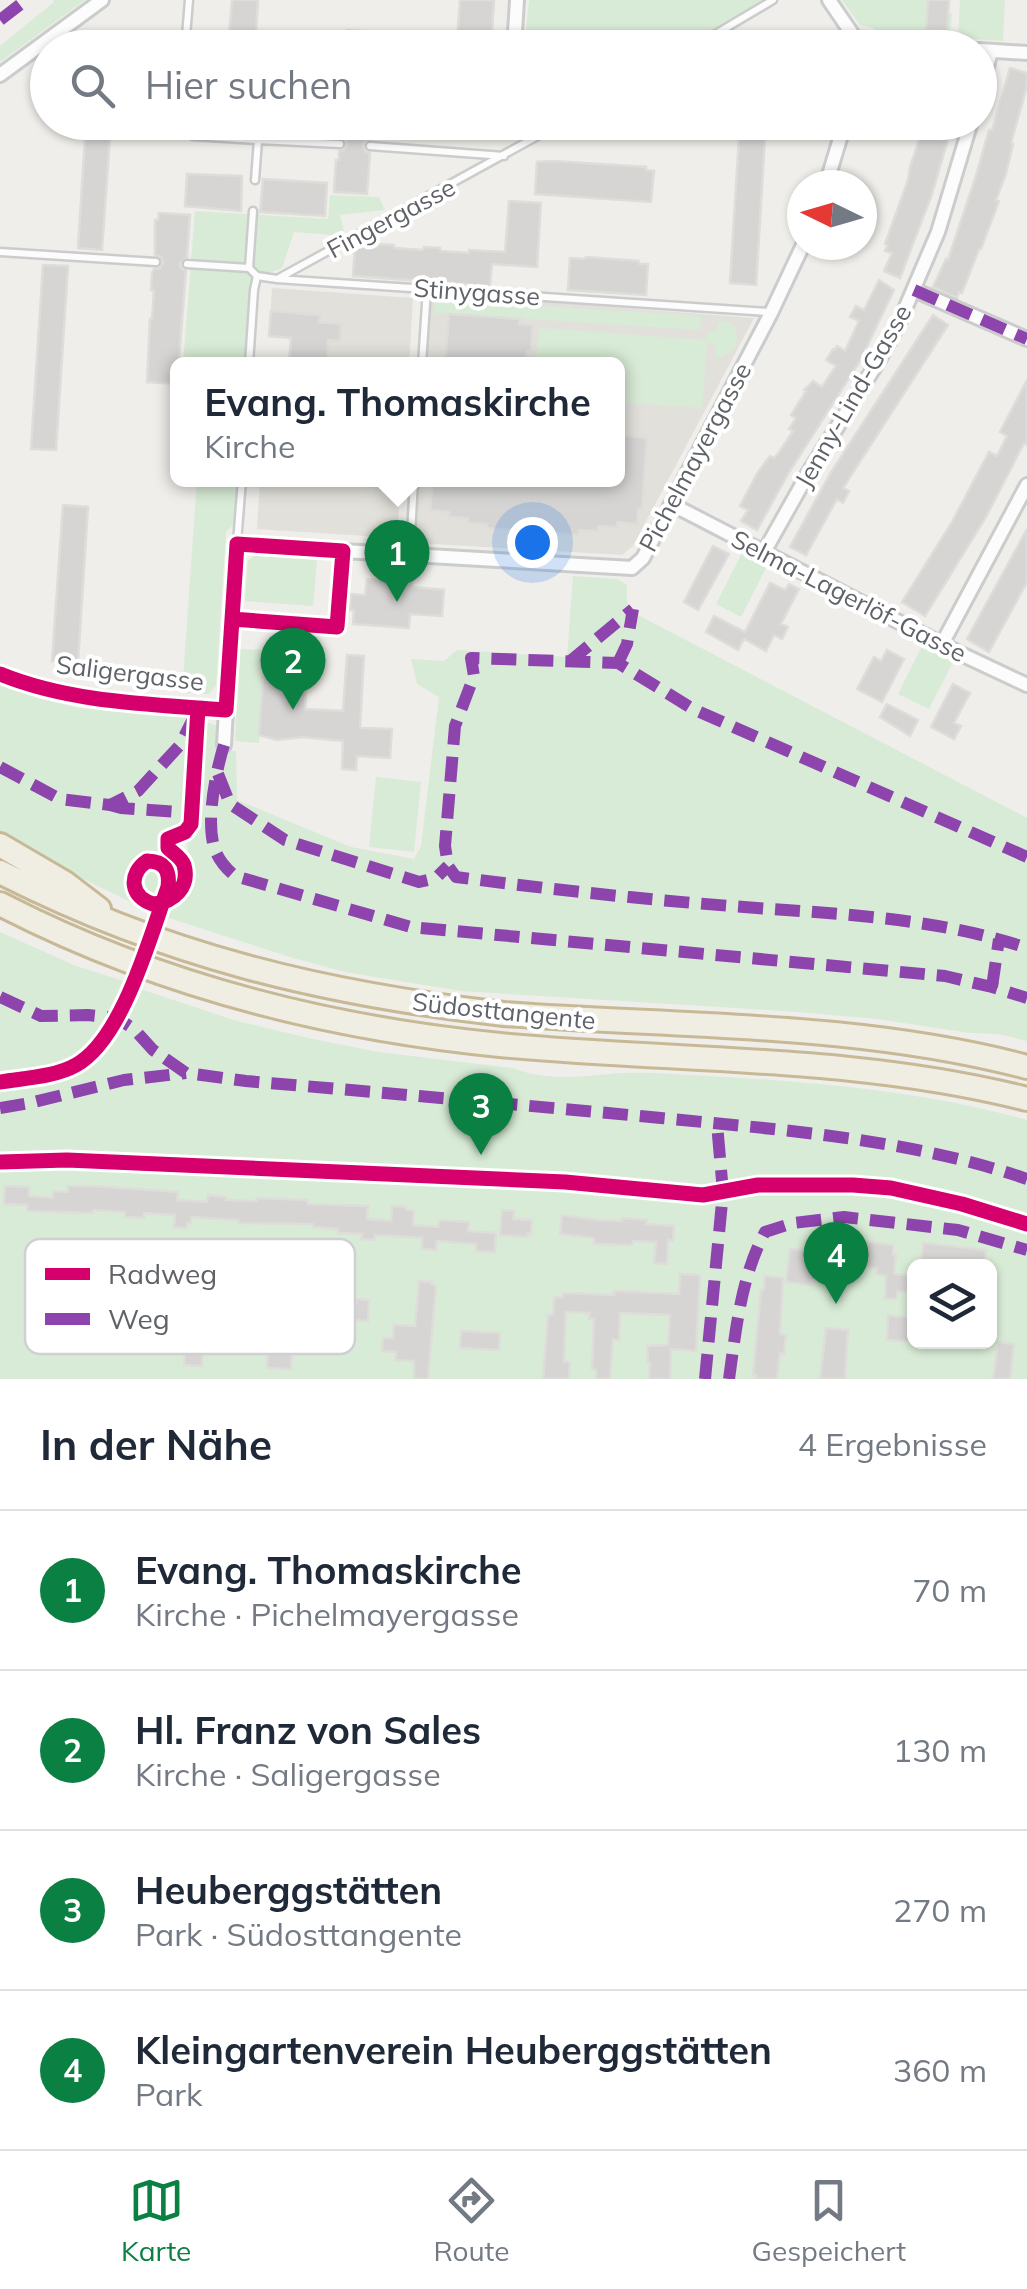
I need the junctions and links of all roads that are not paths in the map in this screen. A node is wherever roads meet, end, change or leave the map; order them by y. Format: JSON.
{"nodes":[{"id":1,"x":102,"y":0,"type":"edge"},
{"id":2,"x":190,"y":0,"type":"edge"},
{"id":3,"x":518,"y":0,"type":"edge"},
{"id":4,"x":773,"y":0,"type":"edge"},
{"id":5,"x":829,"y":0,"type":"edge"},
{"id":6,"x":61,"y":30,"type":"edge"},
{"id":7,"x":187,"y":30,"type":"edge"},
{"id":8,"x":516,"y":30,"type":"edge"},
{"id":9,"x":722,"y":30,"type":"edge"},
{"id":10,"x":849,"y":30,"type":"edge"},
{"id":11,"x":997,"y":51,"type":"edge"},
{"id":12,"x":1027,"y":52,"type":"edge"},
{"id":13,"x":30,"y":53,"type":"edge"},
{"id":14,"x":0,"y":75,"type":"edge"},
{"id":15,"x":258,"y":140,"type":"joint"},
{"id":16,"x":532,"y":140,"type":"edge"},
{"id":17,"x":840,"y":140,"type":"edge"},
{"id":18,"x":966,"y":140,"type":"edge"},
{"id":19,"x":340,"y":144,"type":"dead end"},
{"id":20,"x":370,"y":146,"type":"dead end"},
{"id":21,"x":505,"y":156,"type":"junction"},
{"id":22,"x":831,"y":170,"type":"edge"},
{"id":23,"x":255,"y":180,"type":"dead end"},
{"id":24,"x":253,"y":211,"type":"dead end"},
{"id":25,"x":0,"y":252,"type":"edge"},
{"id":26,"x":796,"y":260,"type":"edge"},
{"id":27,"x":156,"y":262,"type":"dead end"},
{"id":28,"x":187,"y":264,"type":"dead end"},
{"id":29,"x":250,"y":268,"type":"junction"},
{"id":30,"x":257,"y":276,"type":"junction"},
{"id":31,"x":277,"y":279,"type":"junction"},
{"id":32,"x":427,"y":289,"type":"junction"},
{"id":33,"x":914,"y":290,"type":"junction"},
{"id":34,"x":771,"y":312,"type":"junction"},
{"id":35,"x":1027,"y":339,"type":"edge"},
{"id":36,"x":249,"y":357,"type":"edge"},
{"id":37,"x":422,"y":357,"type":"edge"},
{"id":38,"x":1027,"y":485,"type":"edge"},
{"id":39,"x":242,"y":487,"type":"edge"},
{"id":40,"x":414,"y":487,"type":"edge"},
{"id":41,"x":671,"y":504,"type":"junction"},
{"id":42,"x":238,"y":544,"type":"junction"},
{"id":43,"x":342,"y":551,"type":"junction"},
{"id":44,"x":764,"y":552,"type":"junction"},
{"id":45,"x":410,"y":554,"type":"junction"},
{"id":46,"x":232,"y":620,"type":"junction"},
{"id":47,"x":942,"y":644,"type":"junction"},
{"id":48,"x":0,"y":674,"type":"edge"},
{"id":49,"x":1027,"y":685,"type":"edge"},
{"id":50,"x":226,"y":710,"type":"junction"},
{"id":51,"x":224,"y":745,"type":"dead end"},
{"id":52,"x":0,"y":845,"type":"edge"},
{"id":53,"x":0,"y":872,"type":"edge"},
{"id":54,"x":0,"y":904,"type":"edge"},
{"id":55,"x":0,"y":916,"type":"edge"},
{"id":56,"x":130,"y":932,"type":"junction"},
{"id":57,"x":79,"y":941,"type":"junction"},
{"id":58,"x":1027,"y":1067,"type":"edge"},
{"id":59,"x":1027,"y":1099,"type":"edge"}],
"edges":[{"from":1,"to":6,"type":"street"},
{"from":2,"to":7,"type":"lane"},
{"from":3,"to":8,"type":"street"},
{"from":4,"to":9,"type":"lane"},
{"from":5,"to":10,"type":"street"},
{"from":11,"to":12,"type":"street"},
{"from":13,"to":14,"type":"street"},
{"from":15,"to":19,"type":"lane"},
{"from":15,"to":23,"type":"lane"},
{"from":16,"to":21,"type":"lane","name":"Fingergasse"},
{"from":17,"to":22,"type":"street"},
{"from":18,"to":33,"type":"street","name":"Jenny-Lind-Gasse"},
{"from":20,"to":21,"type":"lane","name":"Fingergasse"},
{"from":21,"to":31,"type":"lane","name":"Fingergasse"},
{"from":24,"to":29,"type":"lane"},
{"from":25,"to":27,"type":"lane"},
{"from":26,"to":34,"type":"street","name":"Pichelmayergasse"},
{"from":28,"to":29,"type":"lane"},
{"from":29,"to":30,"type":"lane"},
{"from":30,"to":31,"type":"lane","name":"Stinygasse"},
{"from":30,"to":36,"type":"lane"},
{"from":31,"to":32,"type":"lane","name":"Stinygasse"},
{"from":32,"to":34,"type":"lane","name":"Stinygasse"},
{"from":32,"to":37,"type":"lane"},
{"from":33,"to":35,"type":"street"},
{"from":33,"to":44,"type":"street","name":"Jenny-Lind-Gasse"},
{"from":34,"to":41,"type":"street","name":"Pichelmayergasse"},
{"from":38,"to":47,"type":"street"},
{"from":39,"to":42,"type":"lane"},
{"from":40,"to":45,"type":"lane"},
{"from":41,"to":44,"type":"street","name":"Selma-Lagerlöf-Gasse"},
{"from":41,"to":45,"type":"street","name":"Pichelmayergasse"},
{"from":42,"to":43,"type":"street","name":"Pichelmayergasse"},
{"from":42,"to":46,"type":"street","name":"Saligergasse"},
{"from":43,"to":45,"type":"street","name":"Pichelmayergasse"},
{"from":43,"to":46,"type":"street"},
{"from":44,"to":47,"type":"street","name":"Selma-Lagerlöf-Gasse"},
{"from":46,"to":50,"type":"street","name":"Saligergasse"},
{"from":47,"to":49,"type":"street","name":"Selma-Lagerlöf-Gasse"},
{"from":48,"to":50,"type":"street","name":"Saligergasse"},
{"from":50,"to":51,"type":"street","name":"Saligergasse"},
{"from":52,"to":56,"type":"highway"},
{"from":53,"to":56,"type":"highway","name":"Südosttangente"},
{"from":54,"to":57,"type":"highway","name":"Südosttangente"},
{"from":55,"to":57,"type":"highway"},
{"from":56,"to":58,"type":"highway","name":"Südosttangente"},
{"from":57,"to":59,"type":"highway","name":"Südosttangente"}]}
